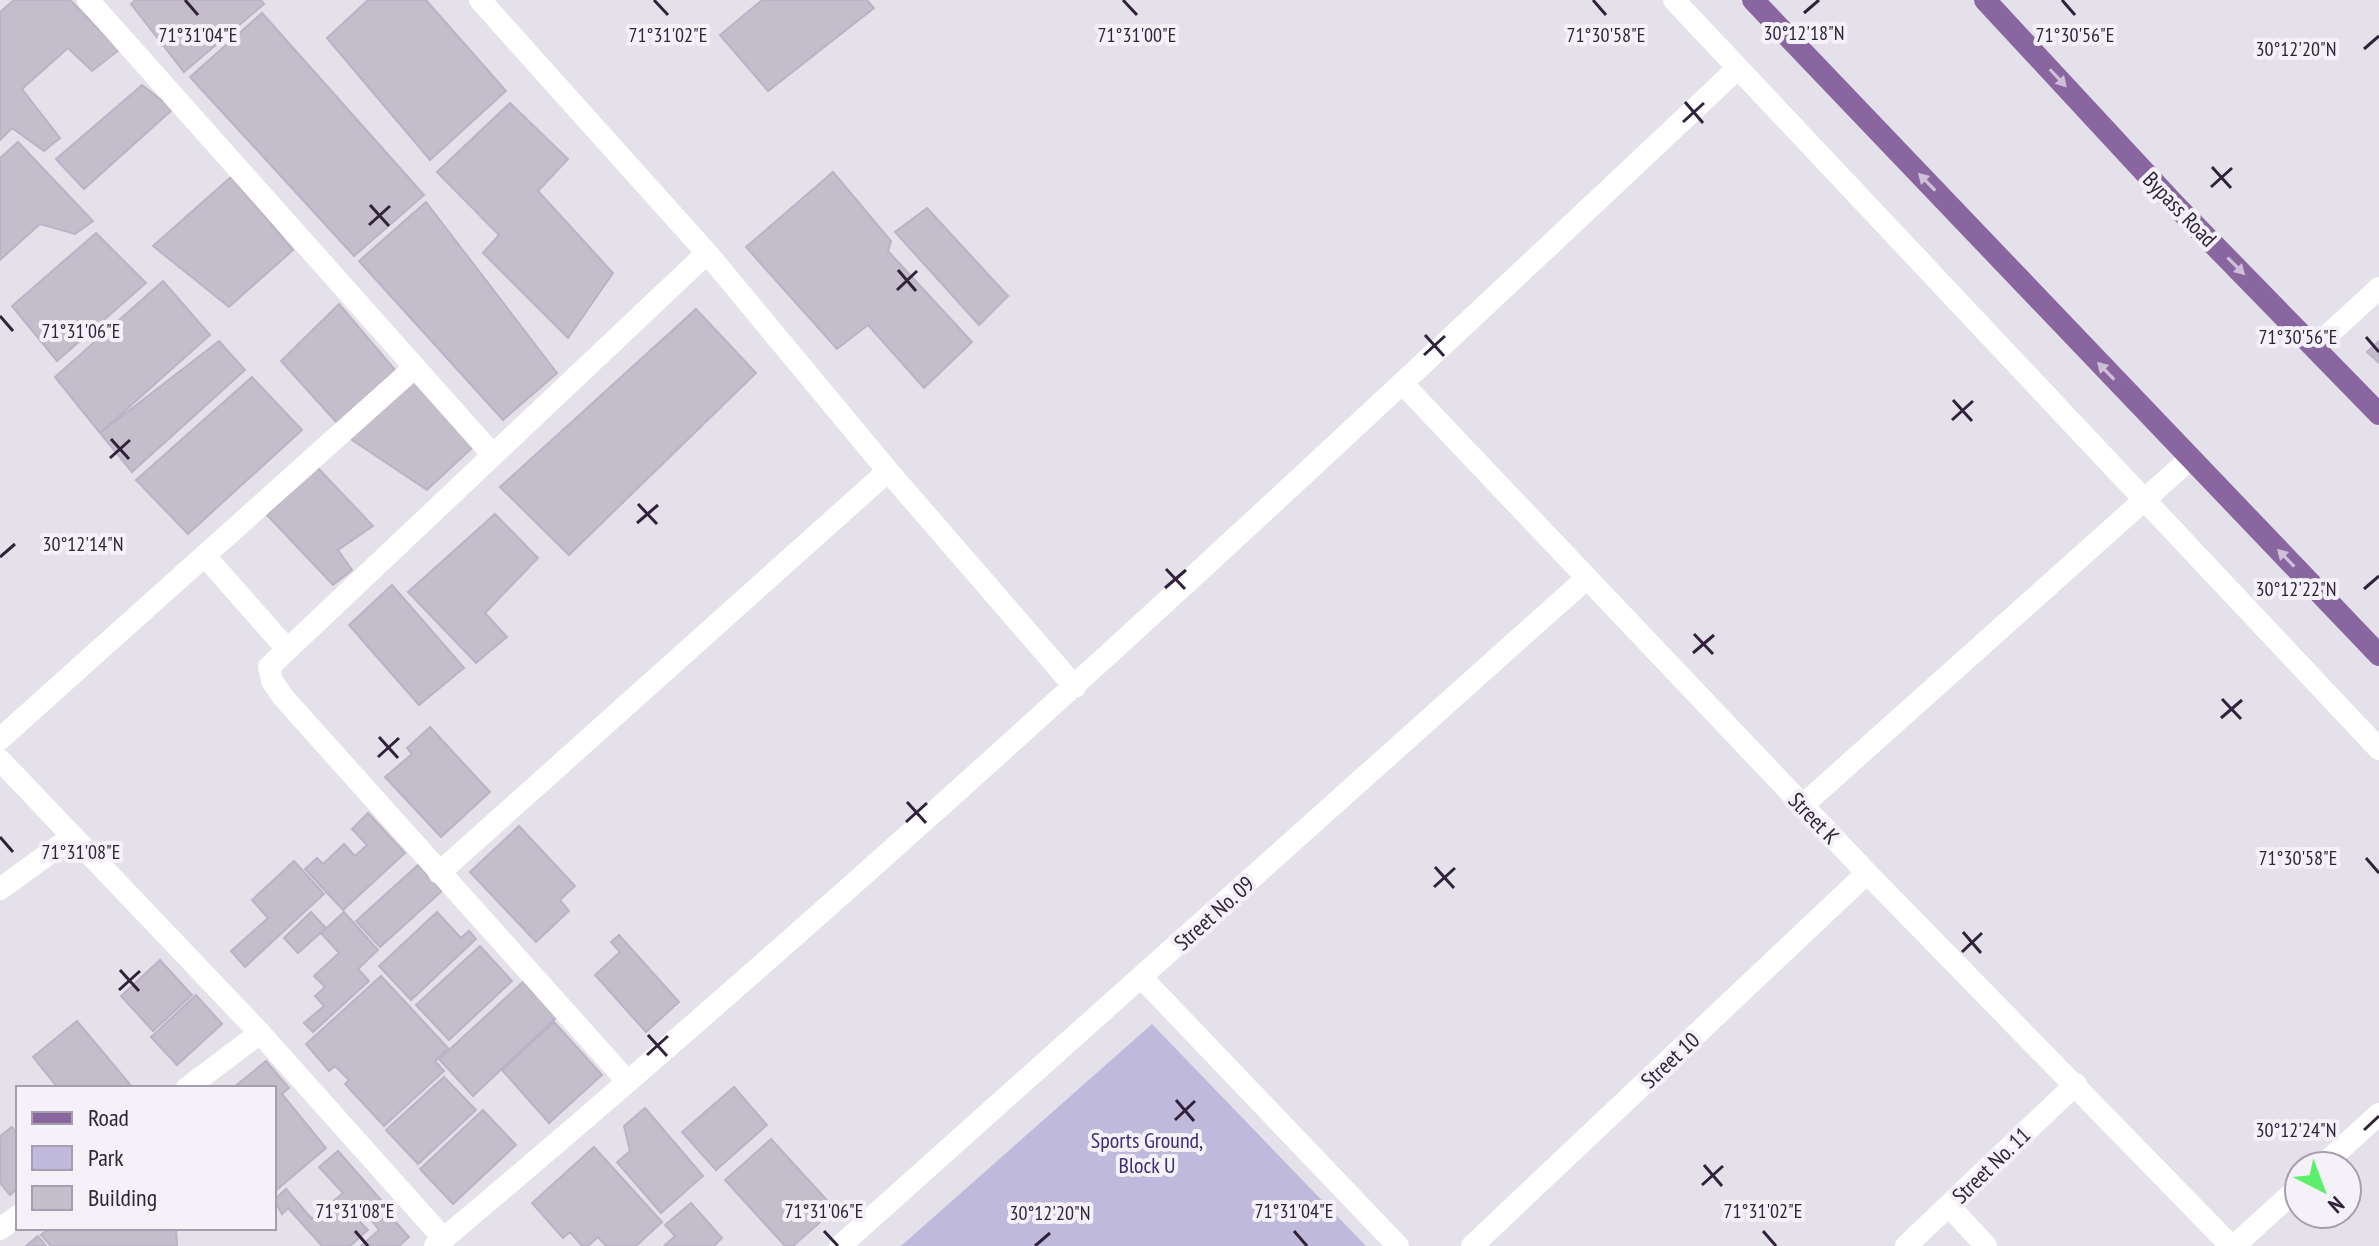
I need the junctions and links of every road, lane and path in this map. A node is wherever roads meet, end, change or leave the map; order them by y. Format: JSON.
{"nodes":[{"id":1,"x":88,"y":0,"type":"edge"},
{"id":2,"x":480,"y":0,"type":"edge"},
{"id":3,"x":1674,"y":0,"type":"edge"},
{"id":4,"x":1753,"y":0,"type":"edge"},
{"id":5,"x":1985,"y":0,"type":"edge"},
{"id":6,"x":1738,"y":68,"type":"junction"},
{"id":7,"x":707,"y":253,"type":"junction"},
{"id":8,"x":2379,"y":288,"type":"edge"},
{"id":9,"x":2316,"y":346,"type":"junction"},
{"id":10,"x":415,"y":367,"type":"junction"},
{"id":11,"x":1403,"y":384,"type":"junction"},
{"id":12,"x":2379,"y":414,"type":"edge"},
{"id":13,"x":493,"y":455,"type":"junction"},
{"id":14,"x":2190,"y":459,"type":"junction"},
{"id":15,"x":888,"y":471,"type":"junction"},
{"id":16,"x":2147,"y":501,"type":"junction"},
{"id":17,"x":205,"y":556,"type":"junction"},
{"id":18,"x":1587,"y":578,"type":"junction"},
{"id":19,"x":286,"y":648,"type":"junction"},
{"id":20,"x":2379,"y":655,"type":"edge"},
{"id":21,"x":1075,"y":687,"type":"junction"},
{"id":22,"x":0,"y":739,"type":"edge"},
{"id":23,"x":2379,"y":749,"type":"edge"},
{"id":24,"x":0,"y":760,"type":"edge"},
{"id":25,"x":1803,"y":805,"type":"junction"},
{"id":26,"x":73,"y":836,"type":"junction"},
{"id":27,"x":439,"y":873,"type":"junction"},
{"id":28,"x":1867,"y":873,"type":"junction"},
{"id":29,"x":0,"y":889,"type":"edge"},
{"id":30,"x":1142,"y":978,"type":"junction"},
{"id":31,"x":260,"y":1033,"type":"junction"},
{"id":32,"x":628,"y":1082,"type":"junction"},
{"id":33,"x":2076,"y":1084,"type":"junction"},
{"id":34,"x":190,"y":1086,"type":"edge"},
{"id":35,"x":2379,"y":1114,"type":"edge"},
{"id":36,"x":2340,"y":1150,"type":"edge"},
{"id":37,"x":2283,"y":1201,"type":"edge"},
{"id":38,"x":1949,"y":1206,"type":"junction"},
{"id":39,"x":440,"y":1242,"type":"edge"},
{"id":40,"x":845,"y":1244,"type":"edge"},
{"id":41,"x":1398,"y":1246,"type":"edge"},
{"id":42,"x":1472,"y":1246,"type":"edge"},
{"id":43,"x":1906,"y":1246,"type":"edge"},
{"id":44,"x":1986,"y":1246,"type":"edge"},
{"id":45,"x":2233,"y":1246,"type":"edge"}],
"edges":[{"from":1,"to":10,"type":"street"},
{"from":2,"to":7,"type":"street"},
{"from":3,"to":6,"type":"street"},
{"from":14,"to":4,"type":"main road","one_way":true},
{"from":5,"to":9,"type":"main road","name":"Bypass Road","one_way":true},
{"from":6,"to":11,"type":"street"},
{"from":6,"to":16,"type":"street"},
{"from":7,"to":13,"type":"street"},
{"from":7,"to":15,"type":"street"},
{"from":8,"to":9,"type":"street"},
{"from":9,"to":12,"type":"main road","name":"Bypass Road"},
{"from":10,"to":13,"type":"street"},
{"from":10,"to":17,"type":"street"},
{"from":11,"to":18,"type":"street","name":"Street K"},
{"from":11,"to":21,"type":"street"},
{"from":13,"to":19,"type":"street"},
{"from":14,"to":16,"type":"street"},
{"from":20,"to":14,"type":"main road","one_way":true},
{"from":15,"to":21,"type":"street"},
{"from":15,"to":27,"type":"street"},
{"from":16,"to":23,"type":"street"},
{"from":16,"to":25,"type":"street"},
{"from":17,"to":19,"type":"street"},
{"from":17,"to":22,"type":"street"},
{"from":18,"to":25,"type":"street","name":"Street K"},
{"from":18,"to":30,"type":"street","name":"Street No. 09"},
{"from":19,"to":27,"type":"street"},
{"from":21,"to":32,"type":"street"},
{"from":24,"to":26,"type":"street"},
{"from":25,"to":28,"type":"street","name":"Street K"},
{"from":26,"to":29,"type":"street"},
{"from":26,"to":31,"type":"street"},
{"from":27,"to":32,"type":"street"},
{"from":28,"to":33,"type":"street","name":"Street K"},
{"from":28,"to":42,"type":"street","name":"Street 10"},
{"from":30,"to":40,"type":"street","name":"Street No. 09"},
{"from":30,"to":41,"type":"street"},
{"from":31,"to":34,"type":"street"},
{"from":31,"to":39,"type":"street"},
{"from":32,"to":39,"type":"street"},
{"from":33,"to":38,"type":"street","name":"Street No. 11"},
{"from":33,"to":45,"type":"street","name":"Street K"},
{"from":35,"to":36,"type":"street"},
{"from":37,"to":45,"type":"street"},
{"from":38,"to":43,"type":"street","name":"Street No. 11"},
{"from":38,"to":44,"type":"street"}]}
